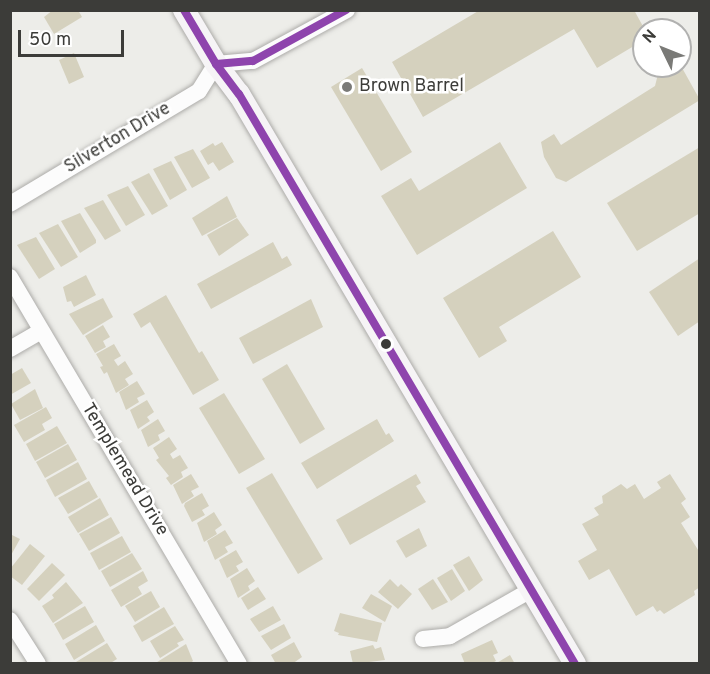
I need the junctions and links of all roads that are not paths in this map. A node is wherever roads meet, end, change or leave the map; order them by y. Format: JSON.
{"nodes":[{"id":1,"x":184,"y":10,"type":"edge"},
{"id":2,"x":347,"y":10,"type":"edge"},
{"id":3,"x":216,"y":64,"type":"junction"},
{"id":4,"x":10,"y":204,"type":"edge"},
{"id":5,"x":10,"y":277,"type":"edge"},
{"id":6,"x":42,"y":331,"type":"junction"},
{"id":7,"x":10,"y":349,"type":"edge"},
{"id":8,"x":531,"y":590,"type":"junction"},
{"id":9,"x":10,"y":620,"type":"edge"},
{"id":10,"x":423,"y":639,"type":"dead end"},
{"id":11,"x":38,"y":663,"type":"edge"},
{"id":12,"x":239,"y":663,"type":"edge"},
{"id":13,"x":575,"y":663,"type":"edge"}],
"edges":[{"from":1,"to":3,"type":"main road"},
{"from":2,"to":3,"type":"street"},
{"from":3,"to":4,"type":"street","name":"Silverton Drive"},
{"from":3,"to":8,"type":"main road"},
{"from":5,"to":6,"type":"street","name":"Templemead Drive"},
{"from":6,"to":7,"type":"street"},
{"from":6,"to":12,"type":"street","name":"Templemead Drive"},
{"from":8,"to":10,"type":"street"},
{"from":8,"to":13,"type":"main road"},
{"from":9,"to":11,"type":"street"}]}
